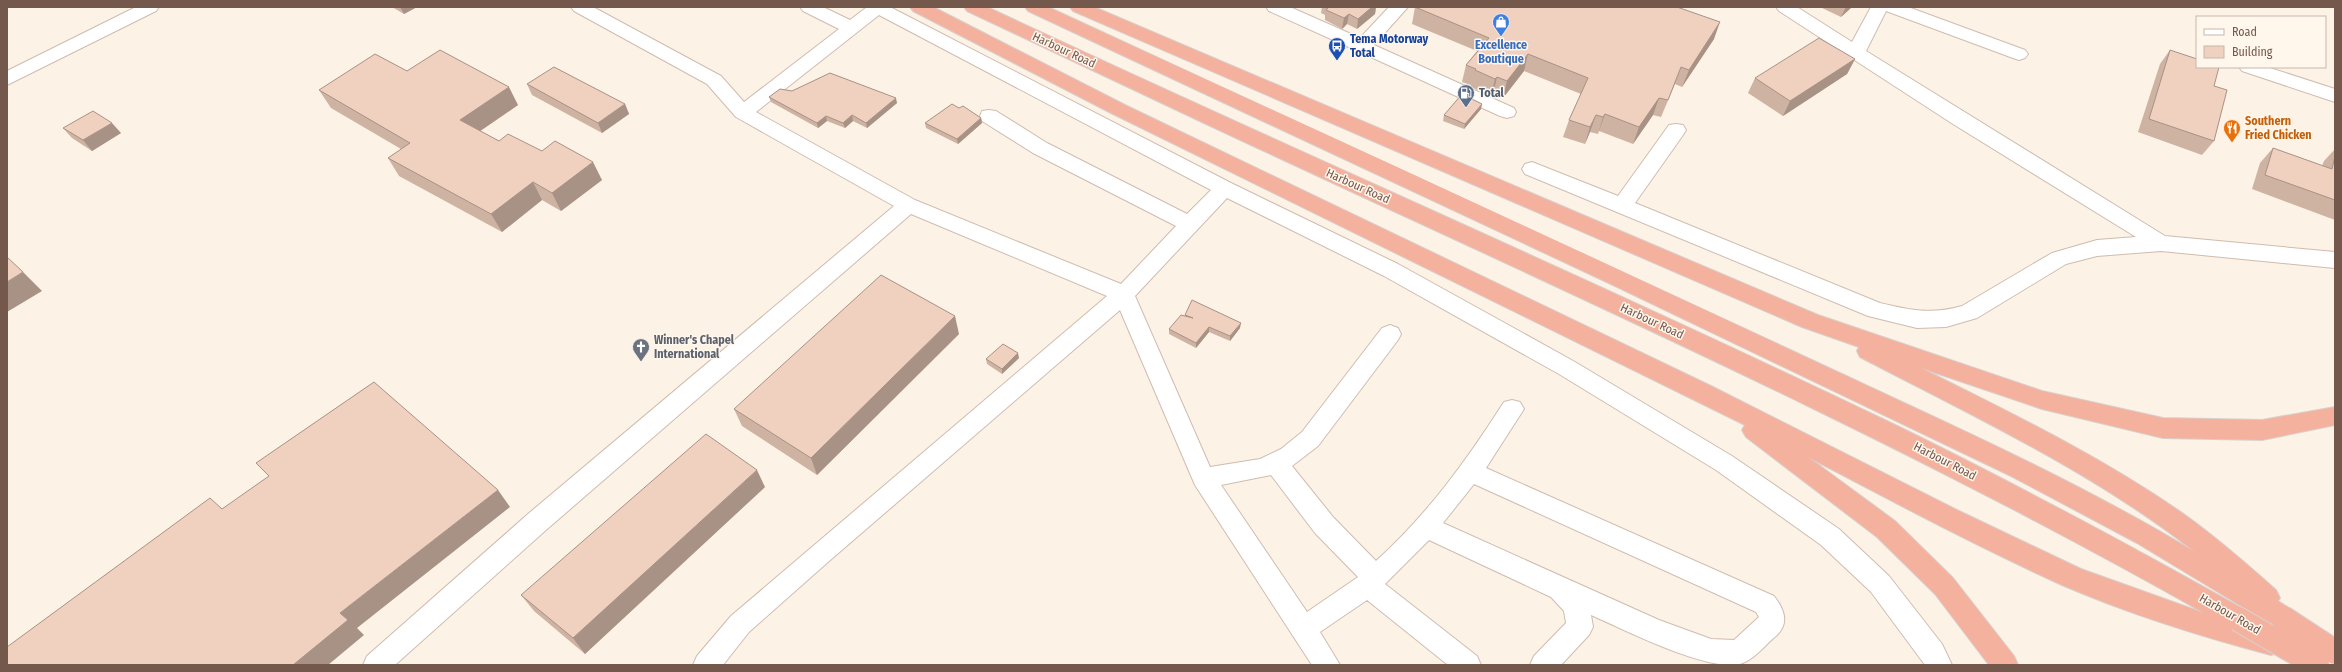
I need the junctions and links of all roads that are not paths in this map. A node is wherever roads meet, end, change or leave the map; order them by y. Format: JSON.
{"nodes":[{"id":1,"x":150,"y":7,"type":"edge"},
{"id":2,"x":580,"y":7,"type":"edge"},
{"id":3,"x":809,"y":7,"type":"edge"},
{"id":4,"x":877,"y":7,"type":"edge"},
{"id":5,"x":919,"y":7,"type":"edge"},
{"id":6,"x":973,"y":7,"type":"edge"},
{"id":7,"x":1034,"y":7,"type":"edge"},
{"id":8,"x":1079,"y":7,"type":"edge"},
{"id":9,"x":1275,"y":7,"type":"edge"},
{"id":10,"x":1399,"y":7,"type":"edge"},
{"id":11,"x":1785,"y":7,"type":"edge"},
{"id":12,"x":1880,"y":7,"type":"edge"},
{"id":13,"x":1891,"y":7,"type":"edge"},
{"id":14,"x":852,"y":28,"type":"junction"},
{"id":15,"x":1362,"y":48,"type":"junction"},
{"id":16,"x":1856,"y":52,"type":"junction"},
{"id":17,"x":2019,"y":54,"type":"dead end"},
{"id":18,"x":2251,"y":68,"type":"edge"},
{"id":19,"x":7,"y":79,"type":"edge"},
{"id":20,"x":2335,"y":96,"type":"edge"},
{"id":21,"x":1507,"y":112,"type":"dead end"},
{"id":22,"x":743,"y":113,"type":"junction"},
{"id":23,"x":989,"y":116,"type":"dead end"},
{"id":24,"x":1676,"y":130,"type":"dead end"},
{"id":25,"x":1532,"y":169,"type":"dead end"},
{"id":26,"x":1224,"y":188,"type":"junction"},
{"id":27,"x":908,"y":205,"type":"junction"},
{"id":28,"x":1622,"y":206,"type":"junction"},
{"id":29,"x":1191,"y":225,"type":"junction"},
{"id":30,"x":2161,"y":243,"type":"junction"},
{"id":31,"x":2335,"y":260,"type":"edge"},
{"id":32,"x":1124,"y":294,"type":"junction"},
{"id":33,"x":1810,"y":321,"type":"junction"},
{"id":34,"x":1390,"y":334,"type":"dead end"},
{"id":35,"x":1705,"y":393,"type":"junction"},
{"id":36,"x":1512,"y":409,"type":"dead end"},
{"id":37,"x":2335,"y":416,"type":"edge"},
{"id":38,"x":1275,"y":462,"type":"junction"},
{"id":39,"x":1469,"y":471,"type":"junction"},
{"id":40,"x":1203,"y":478,"type":"junction"},
{"id":41,"x":1426,"y":526,"type":"junction"},
{"id":42,"x":1371,"y":581,"type":"junction"},
{"id":43,"x":1560,"y":589,"type":"junction"},
{"id":44,"x":1304,"y":629,"type":"junction"},
{"id":45,"x":1936,"y":659,"type":"edge"},
{"id":46,"x":2327,"y":659,"type":"edge"},
{"id":47,"x":376,"y":665,"type":"edge"},
{"id":48,"x":706,"y":665,"type":"edge"},
{"id":49,"x":1327,"y":665,"type":"edge"},
{"id":50,"x":1468,"y":665,"type":"edge"},
{"id":51,"x":1544,"y":665,"type":"edge"},
{"id":52,"x":2005,"y":665,"type":"edge"}],
"edges":[{"from":1,"to":19,"type":"street"},
{"from":2,"to":22,"type":"street"},
{"from":3,"to":14,"type":"street"},
{"from":4,"to":14,"type":"street"},
{"from":4,"to":26,"type":"street"},
{"from":5,"to":35,"type":"highway"},
{"from":6,"to":46,"type":"highway","name":"Harbour Road","bridge":true},
{"from":7,"to":46,"type":"highway","name":"Harbour Road","bridge":true},
{"from":8,"to":33,"type":"highway"},
{"from":9,"to":15,"type":"street"},
{"from":10,"to":15,"type":"street"},
{"from":11,"to":16,"type":"street"},
{"from":12,"to":16,"type":"street"},
{"from":13,"to":17,"type":"street"},
{"from":14,"to":22,"type":"street"},
{"from":15,"to":21,"type":"street"},
{"from":16,"to":30,"type":"street"},
{"from":18,"to":20,"type":"street"},
{"from":22,"to":27,"type":"street"},
{"from":23,"to":29,"type":"street"},
{"from":24,"to":28,"type":"street"},
{"from":25,"to":28,"type":"street"},
{"from":26,"to":29,"type":"street"},
{"from":26,"to":45,"type":"street"},
{"from":27,"to":32,"type":"street"},
{"from":27,"to":47,"type":"street"},
{"from":28,"to":30,"type":"street"},
{"from":29,"to":32,"type":"street"},
{"from":30,"to":31,"type":"street"},
{"from":32,"to":40,"type":"street"},
{"from":32,"to":48,"type":"street"},
{"from":33,"to":37,"type":"highway"},
{"from":33,"to":46,"type":"highway"},
{"from":34,"to":38,"type":"street"},
{"from":35,"to":46,"type":"highway"},
{"from":35,"to":52,"type":"highway"},
{"from":36,"to":39,"type":"street"},
{"from":38,"to":40,"type":"street"},
{"from":38,"to":42,"type":"street"},
{"from":39,"to":41,"type":"street"},
{"from":39,"to":43,"type":"street"},
{"from":40,"to":44,"type":"street"},
{"from":41,"to":42,"type":"street"},
{"from":41,"to":43,"type":"street"},
{"from":42,"to":44,"type":"street"},
{"from":42,"to":50,"type":"street"},
{"from":43,"to":51,"type":"street"},
{"from":44,"to":49,"type":"street"}]}
